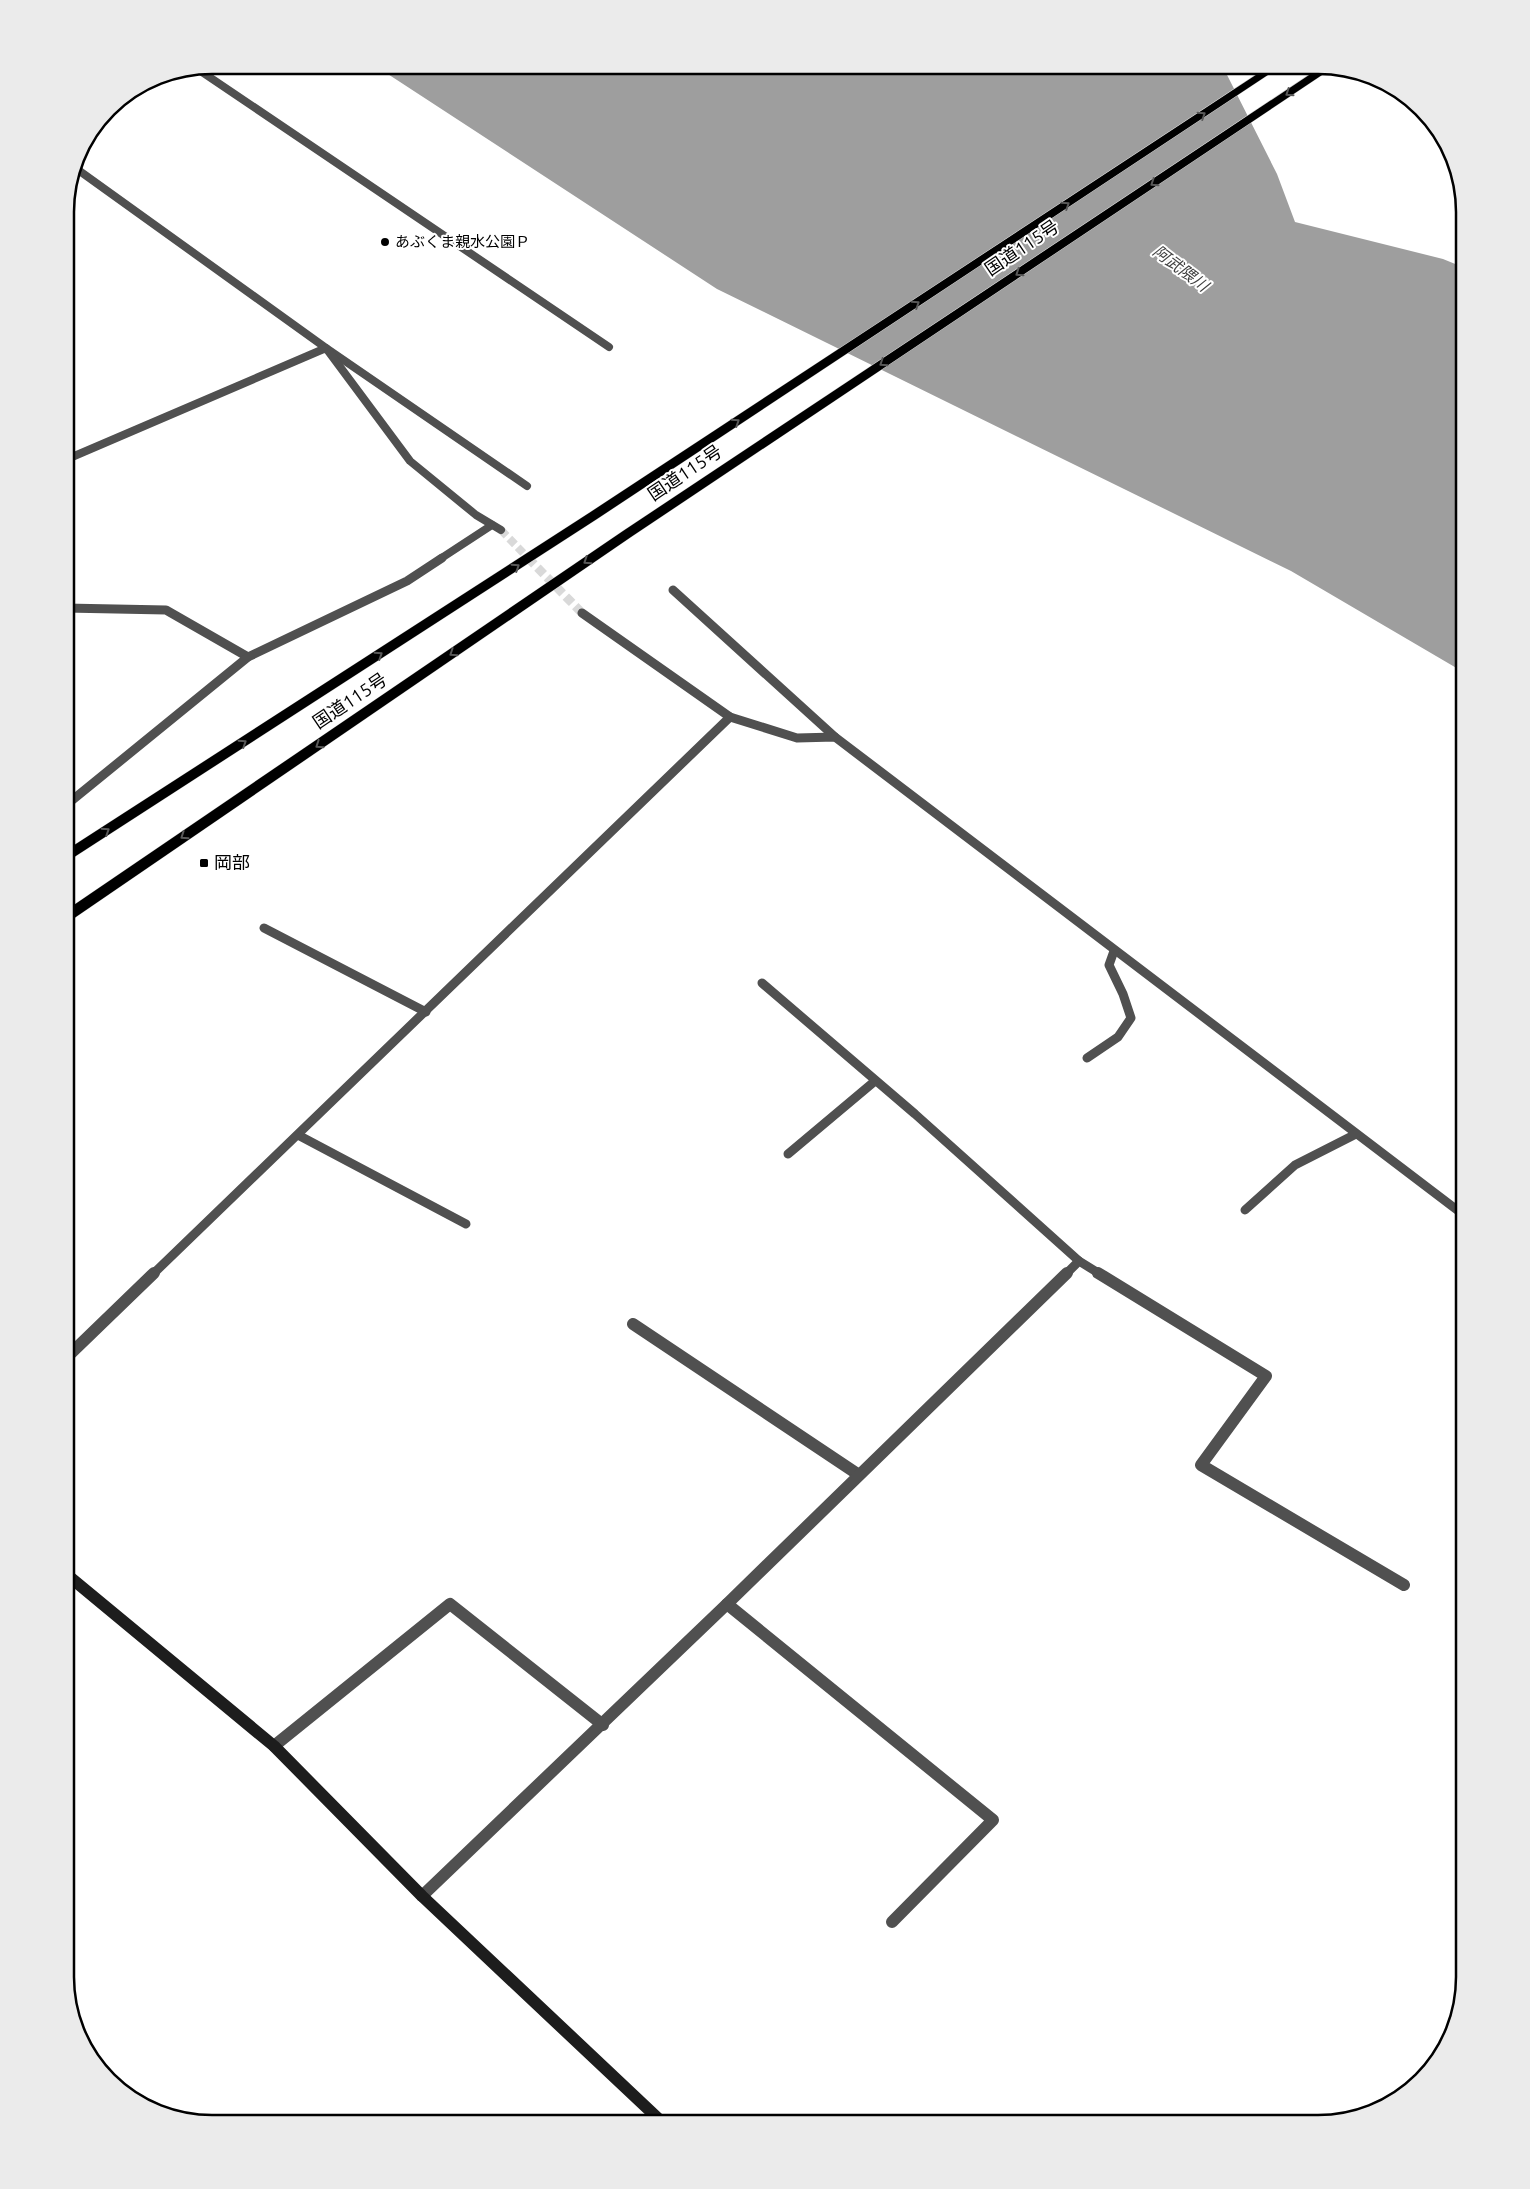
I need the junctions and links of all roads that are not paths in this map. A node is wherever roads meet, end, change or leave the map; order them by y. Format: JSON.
{"nodes":[{"id":1,"x":205,"y":74,"type":"edge"},
{"id":2,"x":1264,"y":74,"type":"edge"},
{"id":3,"x":1318,"y":74,"type":"edge"},
{"id":4,"x":79,"y":172,"type":"edge"},
{"id":5,"x":609,"y":347,"type":"dead end"},
{"id":6,"x":326,"y":348,"type":"junction"},
{"id":7,"x":74,"y":456,"type":"edge"},
{"id":8,"x":527,"y":486,"type":"dead end"},
{"id":9,"x":492,"y":525,"type":"junction"},
{"id":10,"x":501,"y":530,"type":"tunnel mouth"},
{"id":11,"x":673,"y":590,"type":"dead end"},
{"id":12,"x":74,"y":608,"type":"edge"},
{"id":13,"x":582,"y":613,"type":"tunnel mouth"},
{"id":14,"x":248,"y":657,"type":"junction"},
{"id":15,"x":730,"y":717,"type":"junction"},
{"id":16,"x":835,"y":737,"type":"junction"},
{"id":17,"x":74,"y":799,"type":"edge"},
{"id":18,"x":74,"y":852,"type":"edge"},
{"id":19,"x":74,"y":912,"type":"edge"},
{"id":20,"x":264,"y":928,"type":"dead end"},
{"id":21,"x":1114,"y":951,"type":"junction"},
{"id":22,"x":762,"y":983,"type":"dead end"},
{"id":23,"x":426,"y":1012,"type":"junction"},
{"id":24,"x":1086,"y":1058,"type":"dead end"},
{"id":25,"x":875,"y":1081,"type":"junction"},
{"id":26,"x":1356,"y":1134,"type":"junction"},
{"id":27,"x":298,"y":1135,"type":"junction"},
{"id":28,"x":788,"y":1154,"type":"dead end"},
{"id":29,"x":1456,"y":1209,"type":"edge"},
{"id":30,"x":1245,"y":1210,"type":"dead end"},
{"id":31,"x":466,"y":1224,"type":"dead end"},
{"id":32,"x":1079,"y":1261,"type":"junction"},
{"id":33,"x":633,"y":1324,"type":"dead end"},
{"id":34,"x":74,"y":1350,"type":"edge"},
{"id":35,"x":859,"y":1475,"type":"junction"},
{"id":36,"x":74,"y":1580,"type":"edge"},
{"id":37,"x":1404,"y":1585,"type":"dead end"},
{"id":38,"x":727,"y":1604,"type":"junction"},
{"id":39,"x":603,"y":1724,"type":"junction"},
{"id":40,"x":274,"y":1746,"type":"junction"},
{"id":41,"x":422,"y":1896,"type":"junction"},
{"id":42,"x":892,"y":1922,"type":"dead end"},
{"id":43,"x":654,"y":2115,"type":"edge"}],
"edges":[{"from":1,"to":5,"type":"street"},
{"from":18,"to":2,"type":"highway","name":"国道115号","one_way":true},
{"from":3,"to":19,"type":"highway","name":"国道115号","one_way":true},
{"from":4,"to":6,"type":"street"},
{"from":6,"to":7,"type":"street"},
{"from":6,"to":8,"type":"street"},
{"from":6,"to":9,"type":"street"},
{"from":9,"to":10,"type":"street"},
{"from":9,"to":14,"type":"street"},
{"from":11,"to":16,"type":"street"},
{"from":12,"to":14,"type":"street"},
{"from":13,"to":15,"type":"street"},
{"from":14,"to":17,"type":"street"},
{"from":15,"to":16,"type":"street"},
{"from":15,"to":23,"type":"street"},
{"from":16,"to":21,"type":"street"},
{"from":20,"to":23,"type":"street"},
{"from":21,"to":24,"type":"street"},
{"from":21,"to":26,"type":"street"},
{"from":22,"to":25,"type":"street"},
{"from":23,"to":27,"type":"street"},
{"from":25,"to":28,"type":"street"},
{"from":25,"to":32,"type":"street"},
{"from":26,"to":29,"type":"street"},
{"from":26,"to":30,"type":"street"},
{"from":27,"to":31,"type":"street"},
{"from":27,"to":34,"type":"street"},
{"from":32,"to":35,"type":"street"},
{"from":32,"to":37,"type":"street"},
{"from":33,"to":35,"type":"street"},
{"from":35,"to":38,"type":"street"},
{"from":36,"to":40,"type":"street"},
{"from":38,"to":39,"type":"street"},
{"from":38,"to":42,"type":"street"},
{"from":39,"to":40,"type":"street"},
{"from":39,"to":41,"type":"street"},
{"from":40,"to":41,"type":"street"},
{"from":41,"to":43,"type":"street"}]}
